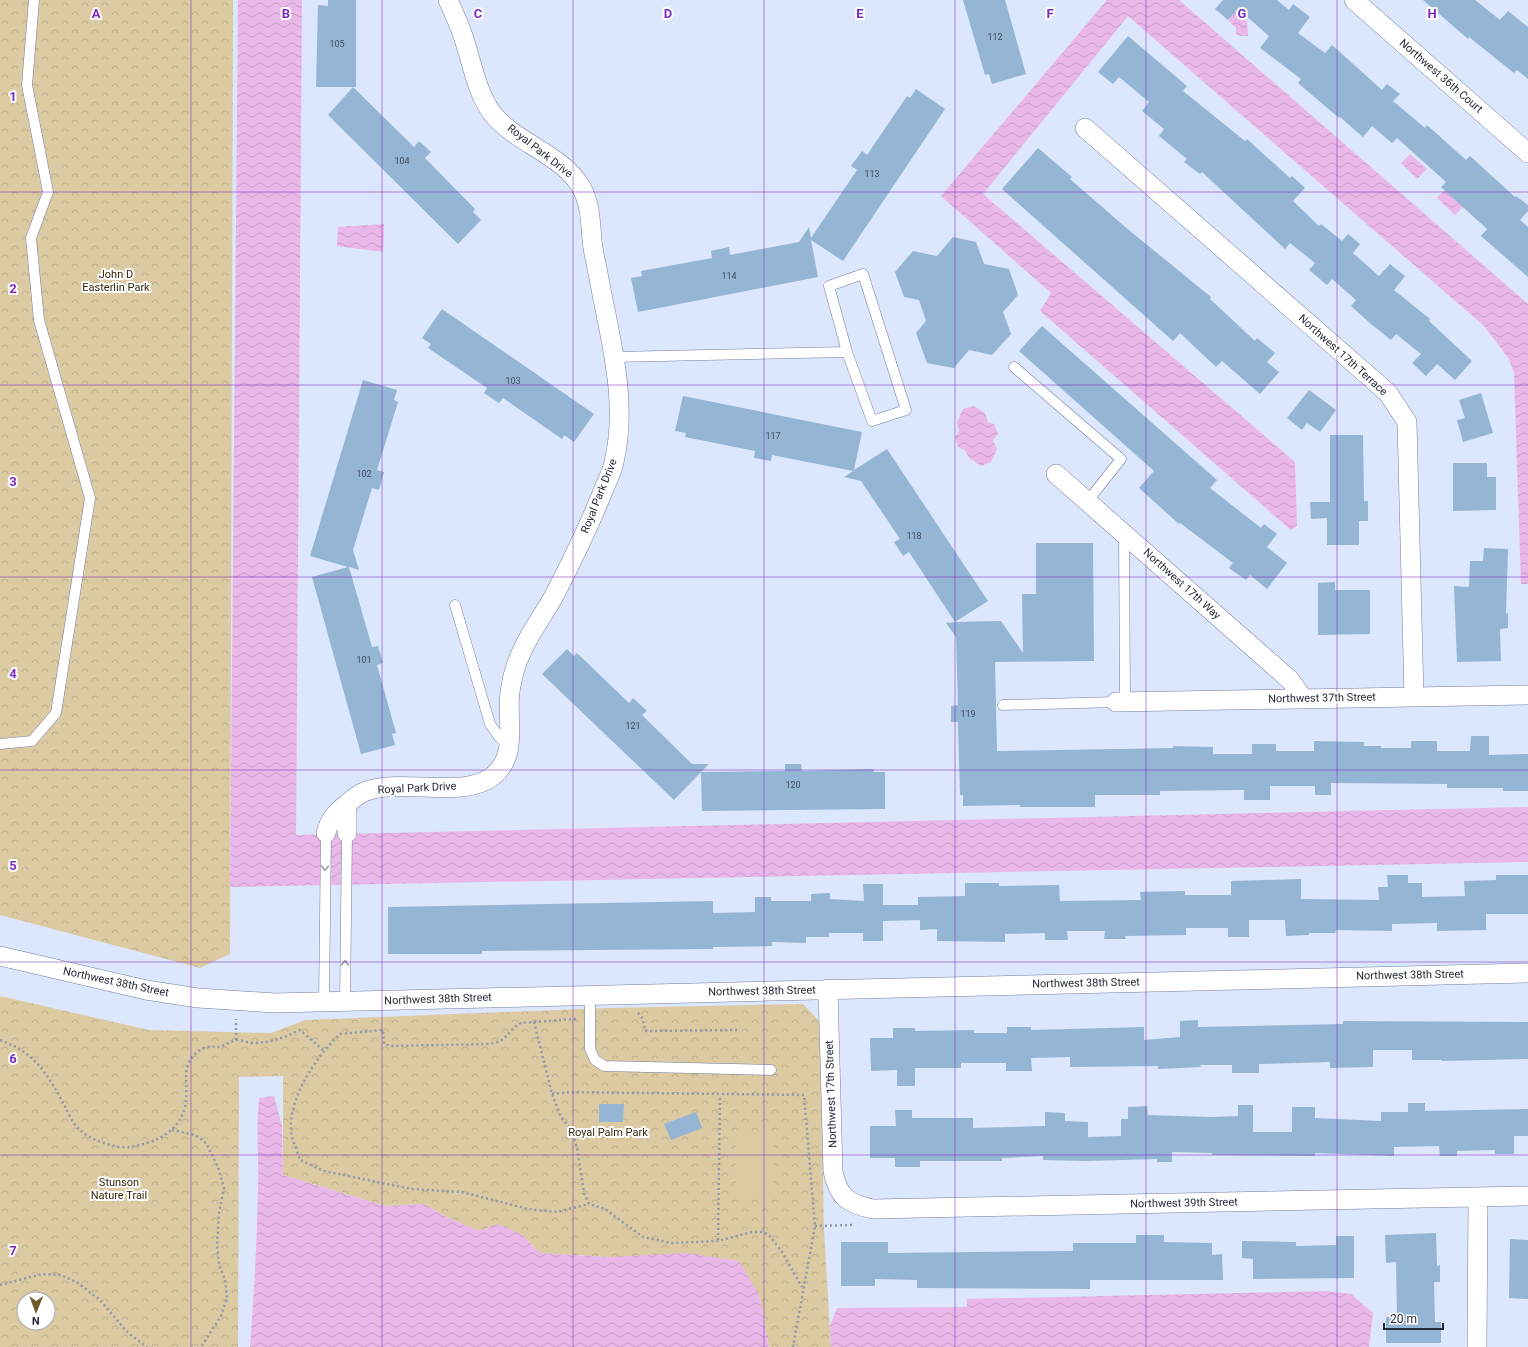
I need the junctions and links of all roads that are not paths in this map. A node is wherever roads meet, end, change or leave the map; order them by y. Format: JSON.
{"nodes":[{"id":1,"x":34,"y":0,"type":"edge"},
{"id":2,"x":448,"y":0,"type":"edge"},
{"id":3,"x":1354,"y":0,"type":"edge"},
{"id":4,"x":1085,"y":128,"type":"dead end"},
{"id":5,"x":1528,"y":152,"type":"edge"},
{"id":6,"x":847,"y":352,"type":"junction"},
{"id":7,"x":614,"y":357,"type":"junction"},
{"id":8,"x":1014,"y":367,"type":"dead end"},
{"id":9,"x":1056,"y":474,"type":"dead end"},
{"id":10,"x":1088,"y":502,"type":"junction"},
{"id":11,"x":1124,"y":532,"type":"junction"},
{"id":12,"x":455,"y":605,"type":"dead end"},
{"id":13,"x":1528,"y":695,"type":"edge"},
{"id":14,"x":1414,"y":697,"type":"junction"},
{"id":15,"x":1303,"y":698,"type":"junction"},
{"id":16,"x":1121,"y":702,"type":"junction"},
{"id":17,"x":1004,"y":705,"type":"dead end"},
{"id":18,"x":0,"y":744,"type":"edge"},
{"id":19,"x":510,"y":746,"type":"junction"},
{"id":20,"x":347,"y":804,"type":"junction"},
{"id":21,"x":326,"y":833,"type":"joint"},
{"id":22,"x":347,"y":833,"type":"joint"},
{"id":23,"x":0,"y":956,"type":"edge"},
{"id":24,"x":1528,"y":973,"type":"edge"},
{"id":25,"x":828,"y":990,"type":"junction"},
{"id":26,"x":590,"y":995,"type":"junction"},
{"id":27,"x":324,"y":1002,"type":"junction"},
{"id":28,"x":345,"y":1002,"type":"junction"},
{"id":29,"x":771,"y":1070,"type":"dead end"},
{"id":30,"x":843,"y":1196,"type":"joint"},
{"id":31,"x":1528,"y":1196,"type":"edge"},
{"id":32,"x":1478,"y":1197,"type":"junction"},
{"id":33,"x":1477,"y":1347,"type":"edge"}],
"edges":[{"from":1,"to":18,"type":"lane"},
{"from":2,"to":7,"type":"street","name":"Royal Park Drive"},
{"from":3,"to":5,"type":"street","name":"Northwest 36th Court"},
{"from":4,"to":14,"type":"street","name":"Northwest 17th Terrace"},
{"from":6,"to":6,"type":"lane"},
{"from":6,"to":7,"type":"lane"},
{"from":7,"to":19,"type":"street","name":"Royal Park Drive"},
{"from":8,"to":10,"type":"lane"},
{"from":9,"to":10,"type":"street","name":"Northwest 17th Way"},
{"from":10,"to":11,"type":"street","name":"Northwest 17th Way"},
{"from":11,"to":15,"type":"street","name":"Northwest 17th Way"},
{"from":11,"to":16,"type":"lane"},
{"from":12,"to":19,"type":"lane"},
{"from":13,"to":14,"type":"street","name":"Northwest 37th Street"},
{"from":14,"to":15,"type":"street","name":"Northwest 37th Street"},
{"from":15,"to":16,"type":"street","name":"Northwest 37th Street"},
{"from":16,"to":17,"type":"lane"},
{"from":19,"to":20,"type":"street","name":"Royal Park Drive"},
{"from":20,"to":21,"type":"street","name":"Royal Park Drive"},
{"from":20,"to":22,"type":"street"},
{"from":21,"to":27,"type":"lane","name":"Royal Park Drive","one_way":true},
{"from":28,"to":22,"type":"lane","one_way":true},
{"from":23,"to":27,"type":"street","name":"Northwest 38th Street"},
{"from":24,"to":25,"type":"street","name":"Northwest 38th Street"},
{"from":25,"to":26,"type":"street","name":"Northwest 38th Street"},
{"from":25,"to":30,"type":"street","name":"Northwest 17th Street"},
{"from":26,"to":28,"type":"street","name":"Northwest 38th Street"},
{"from":26,"to":29,"type":"lane"},
{"from":27,"to":28,"type":"street","name":"Northwest 38th Street"},
{"from":30,"to":32,"type":"street","name":"Northwest 39th Street"},
{"from":31,"to":32,"type":"street","name":"Northwest 39th Street"},
{"from":32,"to":33,"type":"street"}]}
